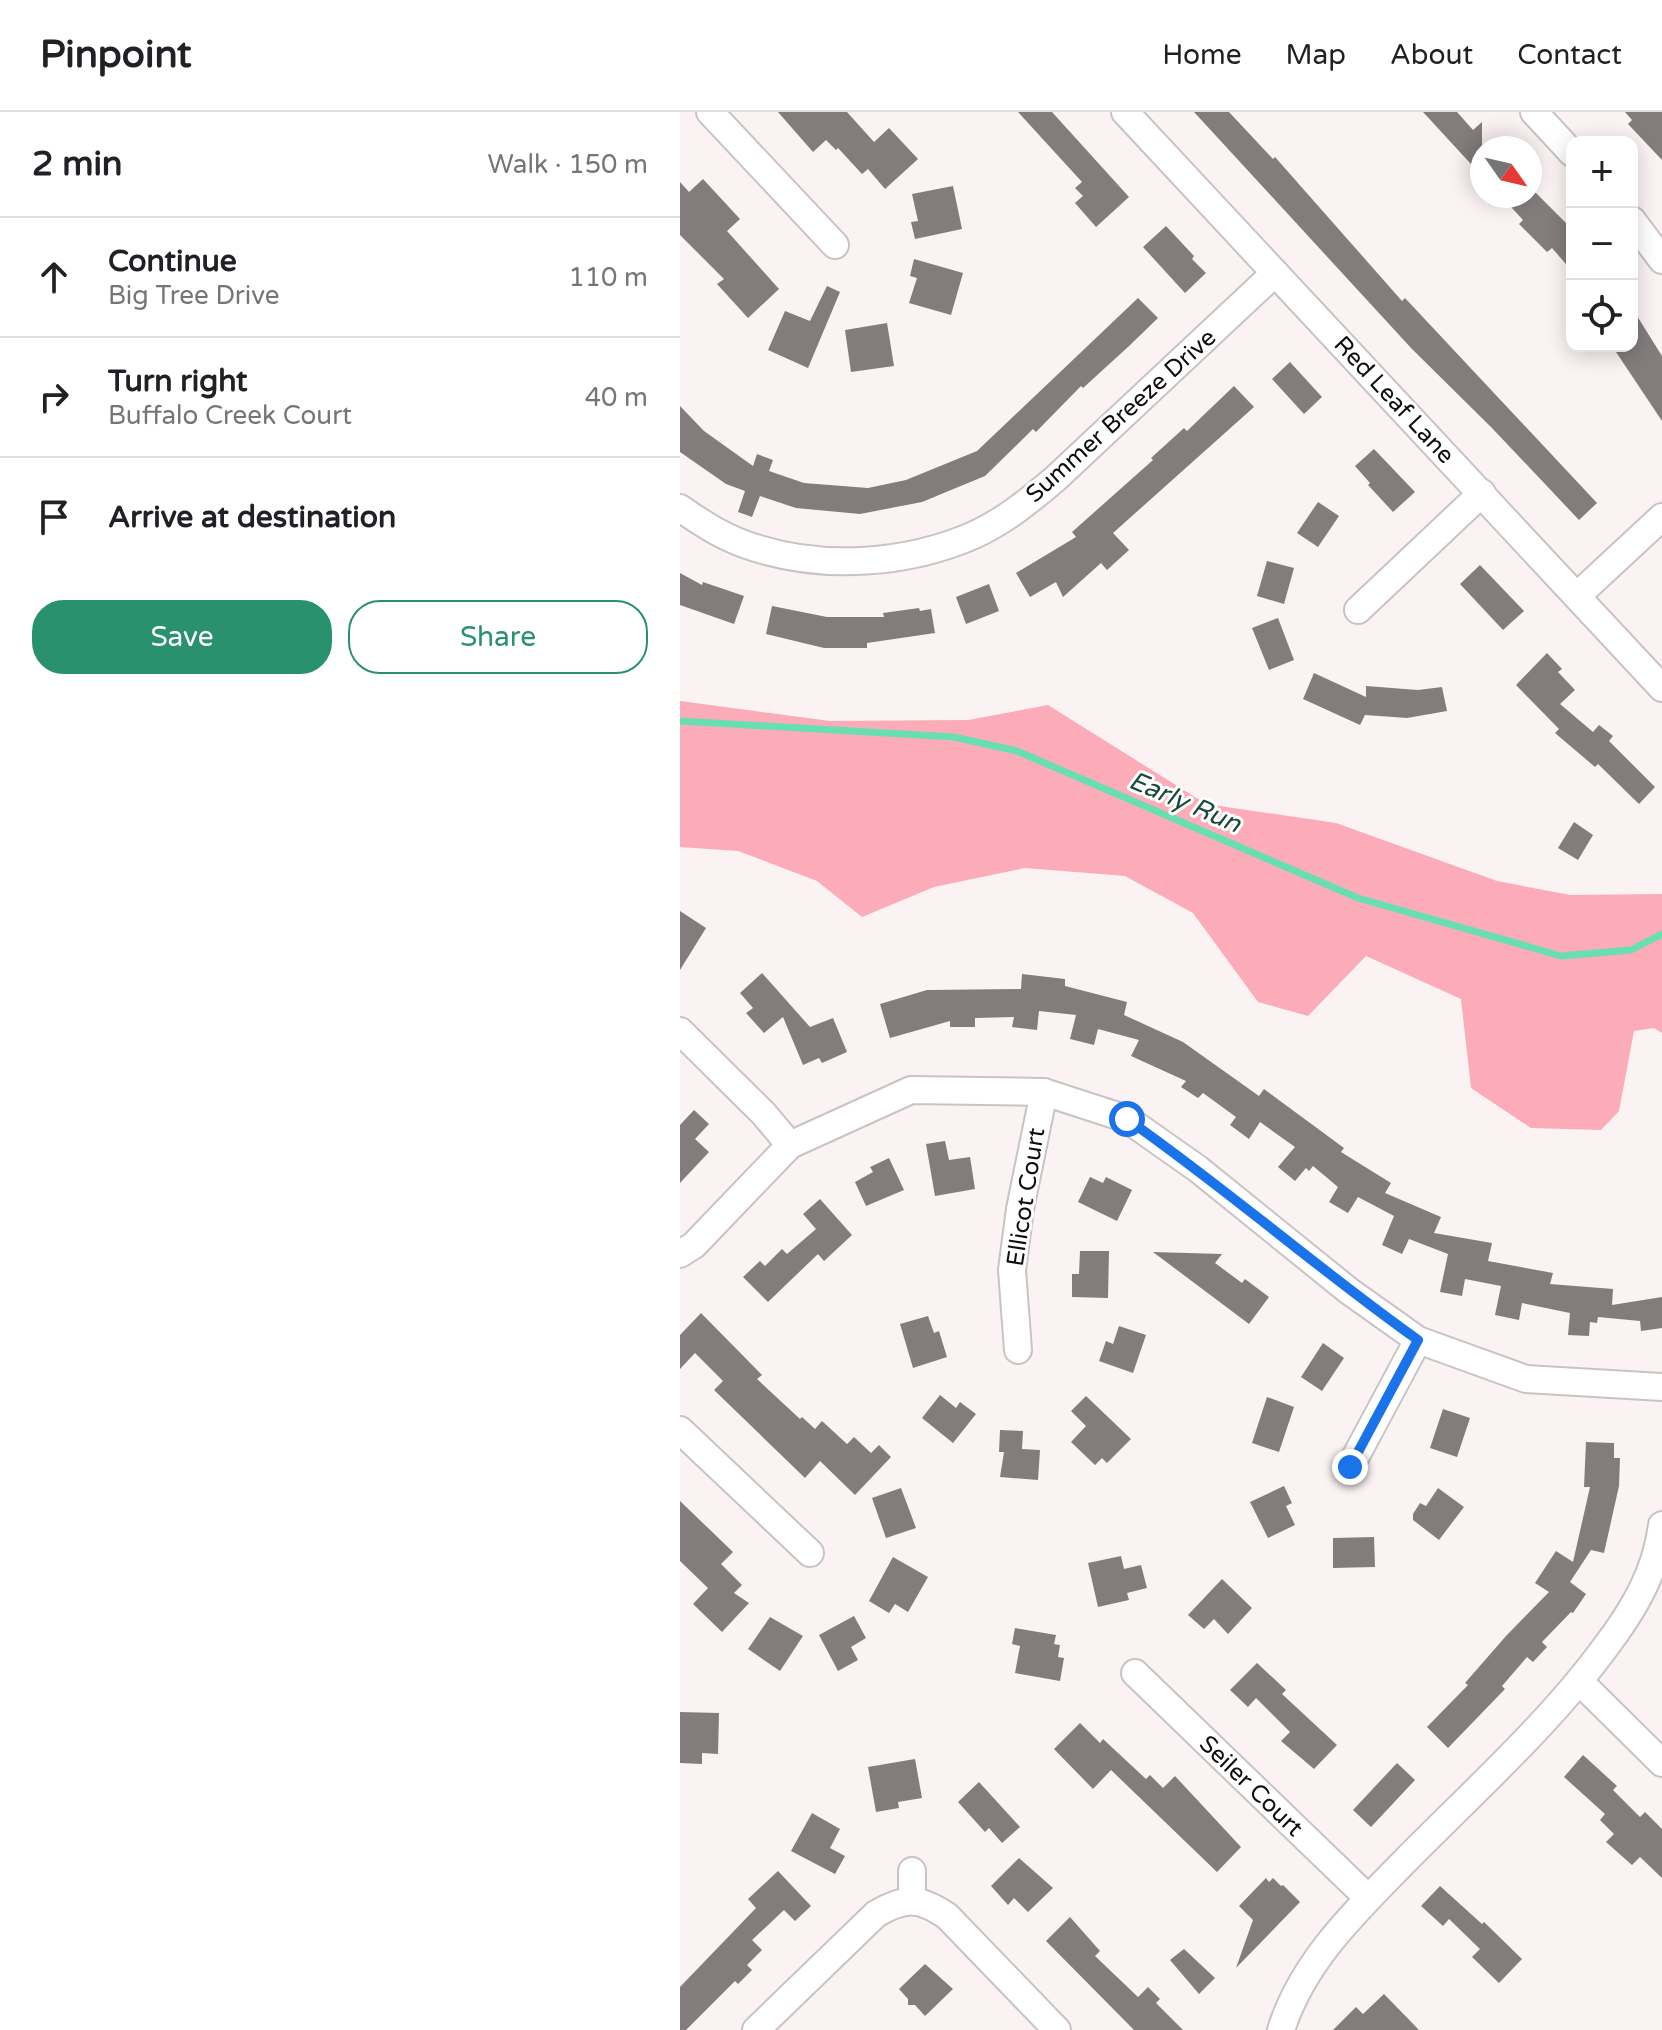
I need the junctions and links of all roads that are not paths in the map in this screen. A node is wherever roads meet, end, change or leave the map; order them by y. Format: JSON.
{"nodes":[{"id":1,"x":710,"y":112,"type":"edge"},
{"id":2,"x":1125,"y":112,"type":"edge"},
{"id":3,"x":1534,"y":112,"type":"edge"},
{"id":4,"x":1566,"y":147,"type":"edge"},
{"id":5,"x":1638,"y":228,"type":"edge"},
{"id":6,"x":835,"y":245,"type":"dead end"},
{"id":7,"x":1662,"y":260,"type":"edge"},
{"id":8,"x":1275,"y":273,"type":"junction"},
{"id":9,"x":1482,"y":493,"type":"junction"},
{"id":10,"x":680,"y":508,"type":"edge"},
{"id":11,"x":1662,"y":517,"type":"edge"},
{"id":12,"x":1578,"y":595,"type":"junction"},
{"id":13,"x":1358,"y":610,"type":"dead end"},
{"id":14,"x":1662,"y":688,"type":"edge"},
{"id":15,"x":680,"y":1031,"type":"edge"},
{"id":16,"x":1044,"y":1092,"type":"junction"},
{"id":17,"x":790,"y":1145,"type":"junction"},
{"id":18,"x":680,"y":1254,"type":"edge"},
{"id":19,"x":1418,"y":1340,"type":"junction"},
{"id":20,"x":1018,"y":1350,"type":"dead end"},
{"id":21,"x":1662,"y":1387,"type":"edge"},
{"id":22,"x":680,"y":1430,"type":"edge"},
{"id":23,"x":1350,"y":1467,"type":"dead end"},
{"id":24,"x":1662,"y":1525,"type":"edge"},
{"id":25,"x":810,"y":1553,"type":"dead end"},
{"id":26,"x":1135,"y":1673,"type":"dead end"},
{"id":27,"x":1580,"y":1682,"type":"junction"},
{"id":28,"x":1662,"y":1763,"type":"edge"},
{"id":29,"x":912,"y":1871,"type":"dead end"},
{"id":30,"x":1368,"y":1898,"type":"junction"},
{"id":31,"x":912,"y":1900,"type":"junction"},
{"id":32,"x":756,"y":2030,"type":"edge"},
{"id":33,"x":1057,"y":2030,"type":"edge"},
{"id":34,"x":1281,"y":2030,"type":"edge"}],
"edges":[{"from":1,"to":6,"type":"street"},
{"from":2,"to":8,"type":"street","name":"Red Leaf Lane"},
{"from":3,"to":4,"type":"street"},
{"from":5,"to":7,"type":"street"},
{"from":8,"to":9,"type":"street","name":"Red Leaf Lane"},
{"from":8,"to":10,"type":"street","name":"Summer Breeze Drive"},
{"from":9,"to":12,"type":"street","name":"Red Leaf Lane"},
{"from":9,"to":13,"type":"street"},
{"from":11,"to":12,"type":"street"},
{"from":12,"to":14,"type":"street","name":"Red Leaf Lane"},
{"from":15,"to":17,"type":"street"},
{"from":16,"to":17,"type":"street"},
{"from":16,"to":19,"type":"street"},
{"from":16,"to":20,"type":"street","name":"Ellicot Court"},
{"from":17,"to":18,"type":"street"},
{"from":19,"to":21,"type":"street"},
{"from":19,"to":23,"type":"street"},
{"from":22,"to":25,"type":"street"},
{"from":24,"to":27,"type":"street"},
{"from":26,"to":30,"type":"street","name":"Seiler Court"},
{"from":27,"to":28,"type":"street"},
{"from":27,"to":30,"type":"street"},
{"from":29,"to":31,"type":"street"},
{"from":30,"to":34,"type":"street"},
{"from":31,"to":32,"type":"street"},
{"from":31,"to":33,"type":"street"}]}
